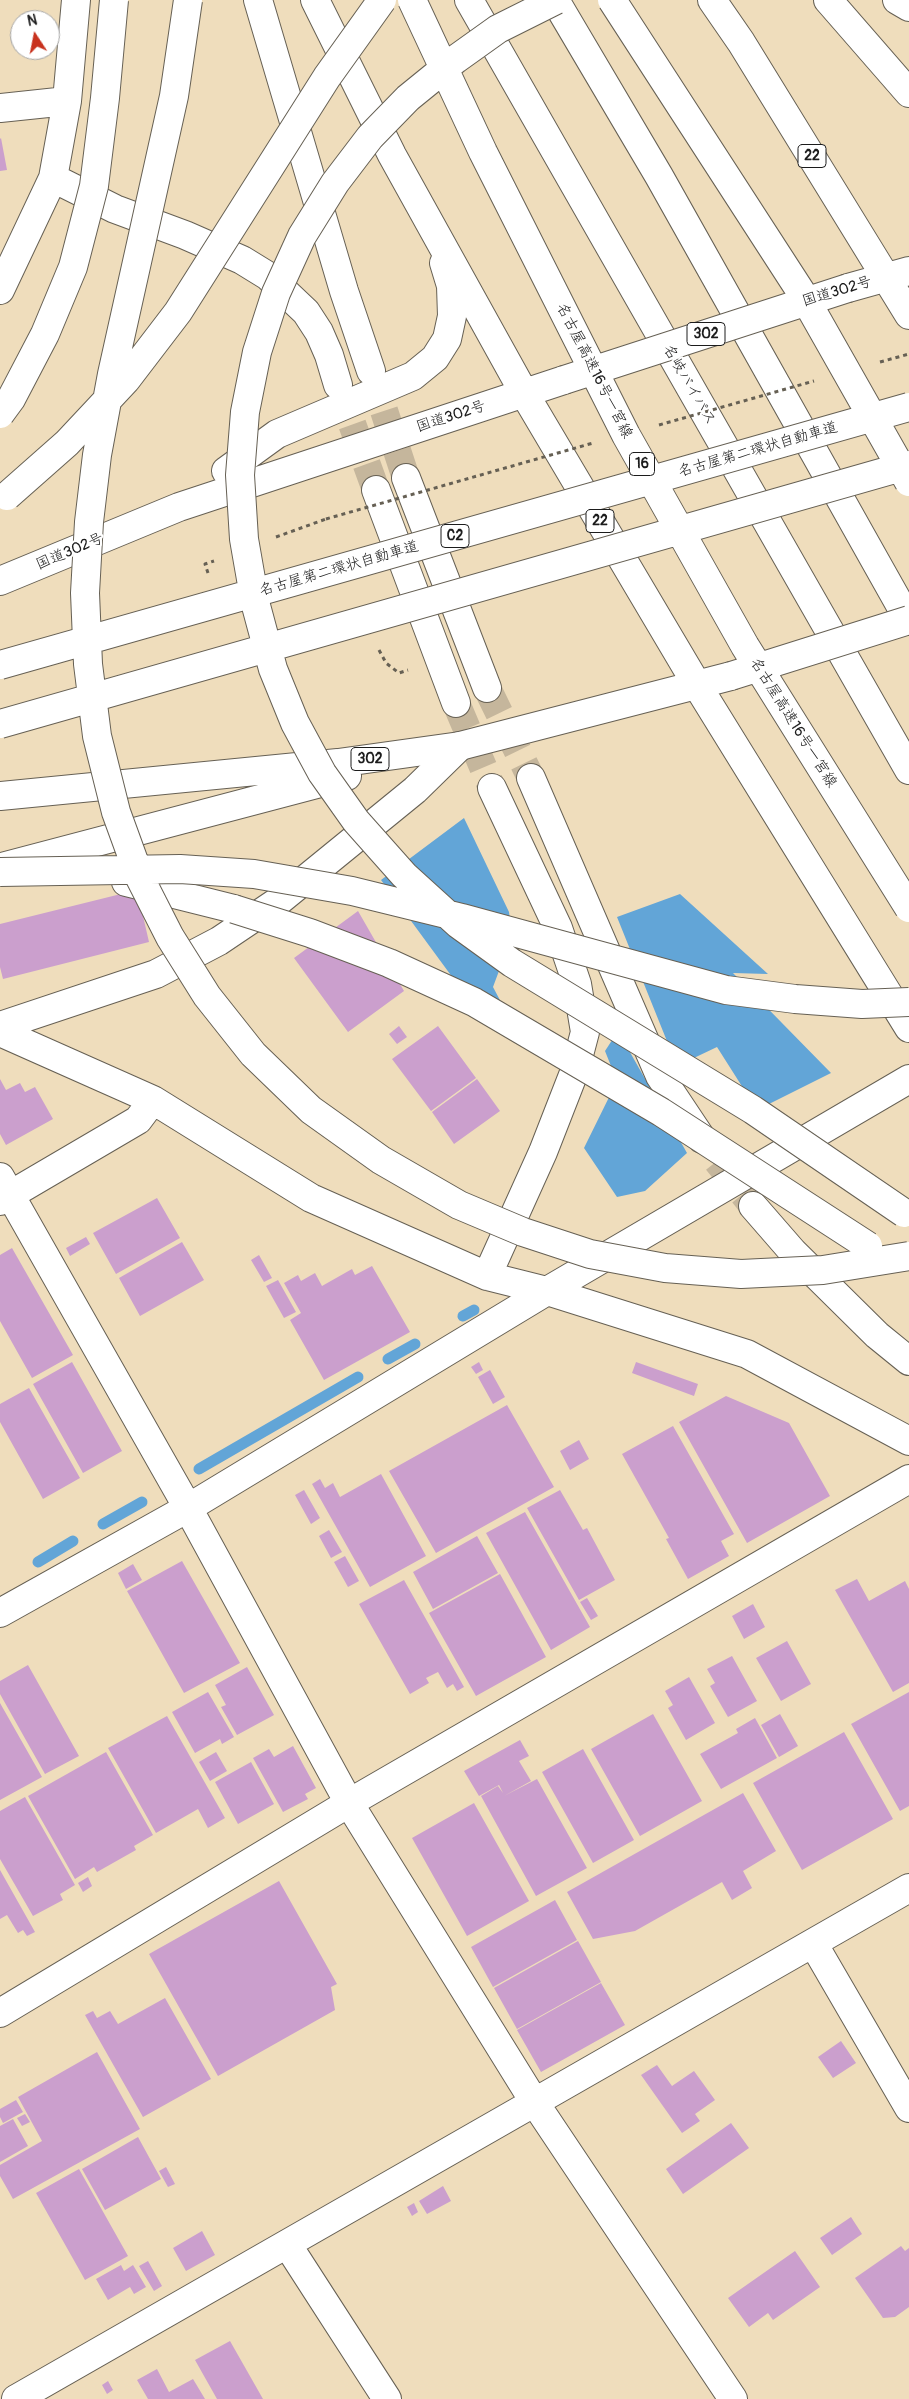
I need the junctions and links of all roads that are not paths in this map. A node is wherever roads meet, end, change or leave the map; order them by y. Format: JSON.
{"nodes":[{"id":1,"x":76,"y":0,"type":"edge"},
{"id":2,"x":114,"y":0,"type":"edge"},
{"id":3,"x":188,"y":0,"type":"edge"},
{"id":4,"x":258,"y":0,"type":"edge"},
{"id":5,"x":315,"y":0,"type":"edge"},
{"id":6,"x":382,"y":0,"type":"edge"},
{"id":7,"x":412,"y":0,"type":"edge"},
{"id":8,"x":469,"y":0,"type":"edge"},
{"id":9,"x":556,"y":0,"type":"edge"},
{"id":10,"x":612,"y":0,"type":"edge"},
{"id":11,"x":712,"y":0,"type":"edge"},
{"id":12,"x":828,"y":0,"type":"edge"},
{"id":13,"x":897,"y":0,"type":"edge"},
{"id":14,"x":909,"y":7,"type":"edge"},
{"id":15,"x":909,"y":93,"type":"edge"},
{"id":16,"x":67,"y":101,"type":"junction"},
{"id":17,"x":0,"y":108,"type":"edge"},
{"id":18,"x":53,"y":178,"type":"junction"},
{"id":19,"x":430,"y":221,"type":"junction"},
{"id":20,"x":898,"y":274,"type":"edge"},
{"id":21,"x":0,"y":290,"type":"edge"},
{"id":22,"x":909,"y":315,"type":"edge"},
{"id":23,"x":370,"y":371,"type":"tunnel mouth"},
{"id":24,"x":338,"y":385,"type":"tunnel mouth"},
{"id":25,"x":524,"y":393,"type":"junction"},
{"id":26,"x":909,"y":407,"type":"edge"},
{"id":27,"x":0,"y":414,"type":"edge"},
{"id":28,"x":909,"y":465,"type":"edge"},
{"id":29,"x":406,"y":478,"type":"tunnel mouth"},
{"id":30,"x":909,"y":482,"type":"edge"},
{"id":31,"x":376,"y":490,"type":"tunnel mouth"},
{"id":32,"x":0,"y":501,"type":"edge"},
{"id":33,"x":179,"y":506,"type":"junction"},
{"id":34,"x":0,"y":581,"type":"edge"},
{"id":35,"x":909,"y":620,"type":"edge"},
{"id":36,"x":0,"y":665,"type":"edge"},
{"id":37,"x":697,"y":685,"type":"junction"},
{"id":38,"x":487,"y":688,"type":"tunnel mouth"},
{"id":39,"x":456,"y":703,"type":"tunnel mouth"},
{"id":40,"x":0,"y":724,"type":"edge"},
{"id":41,"x":460,"y":746,"type":"junction"},
{"id":42,"x":909,"y":770,"type":"edge"},
{"id":43,"x":531,"y":778,"type":"tunnel mouth"},
{"id":44,"x":492,"y":788,"type":"tunnel mouth"},
{"id":45,"x":0,"y":796,"type":"edge"},
{"id":46,"x":0,"y":868,"type":"edge"},
{"id":47,"x":46,"y":870,"type":"junction"},
{"id":48,"x":0,"y":872,"type":"edge"},
{"id":49,"x":909,"y":908,"type":"edge"},
{"id":50,"x":909,"y":1002,"type":"edge"},
{"id":51,"x":0,"y":1026,"type":"edge"},
{"id":52,"x":909,"y":1028,"type":"edge"},
{"id":53,"x":0,"y":1032,"type":"edge"},
{"id":54,"x":909,"y":1079,"type":"edge"},
{"id":55,"x":153,"y":1100,"type":"junction"},
{"id":56,"x":717,"y":1162,"type":"tunnel mouth"},
{"id":57,"x":3,"y":1191,"type":"edge"},
{"id":58,"x":752,"y":1206,"type":"tunnel mouth"},
{"id":59,"x":909,"y":1217,"type":"edge"},
{"id":60,"x":909,"y":1256,"type":"edge"},
{"id":61,"x":909,"y":1273,"type":"edge"},
{"id":62,"x":487,"y":1276,"type":"junction"},
{"id":63,"x":547,"y":1291,"type":"junction"},
{"id":64,"x":909,"y":1361,"type":"edge"},
{"id":65,"x":909,"y":1441,"type":"edge"},
{"id":66,"x":909,"y":1479,"type":"edge"},
{"id":67,"x":188,"y":1508,"type":"junction"},
{"id":68,"x":0,"y":1613,"type":"edge"},
{"id":69,"x":349,"y":1802,"type":"junction"},
{"id":70,"x":909,"y":1888,"type":"edge"},
{"id":71,"x":813,"y":1943,"type":"junction"},
{"id":72,"x":0,"y":2013,"type":"edge"},
{"id":73,"x":535,"y":2104,"type":"junction"},
{"id":74,"x":909,"y":2108,"type":"edge"},
{"id":75,"x":288,"y":2244,"type":"junction"},
{"id":76,"x":16,"y":2399,"type":"edge"},
{"id":77,"x":387,"y":2399,"type":"edge"},
{"id":78,"x":733,"y":2399,"type":"edge"}],
"edges":[{"from":1,"to":16,"type":"main road"},
{"from":2,"to":27,"type":"main road","bridge":true},
{"from":3,"to":60,"type":"main road","bridge":true},
{"from":4,"to":23,"type":"main road"},
{"from":5,"to":19,"type":"main road","number":"22"},
{"from":6,"to":32,"type":"main road","bridge":true},
{"from":7,"to":49,"type":"main road","name":"名古屋高速16号一宮線","number":"16","bridge":true},
{"from":8,"to":42,"type":"main road","name":"名岐バイパス"},
{"from":9,"to":35,"type":"main road"},
{"from":9,"to":59,"type":"main road","bridge":true},
{"from":10,"to":30,"type":"main road","bridge":true},
{"from":11,"to":20,"type":"main road","number":"22"},
{"from":12,"to":15,"type":"main road"},
{"from":13,"to":14,"type":"main road"},
{"from":16,"to":17,"type":"main road"},
{"from":16,"to":18,"type":"main road"},
{"from":18,"to":21,"type":"main road"},
{"from":18,"to":24,"type":"main road"},
{"from":19,"to":25,"type":"main road","number":"22"},
{"from":19,"to":33,"type":"main road"},
{"from":20,"to":22,"type":"main road","number":"22"},
{"from":20,"to":25,"type":"main road","name":"国道302号","number":"302","bridge":true},
{"from":25,"to":33,"type":"main road","name":"国道302号","number":"302"},
{"from":25,"to":37,"type":"main road","number":"22"},
{"from":26,"to":36,"type":"main road","name":"名古屋第二環状自動車道","number":"C2","bridge":true},
{"from":28,"to":40,"type":"main road","bridge":true},
{"from":29,"to":38,"type":"main road"},
{"from":31,"to":39,"type":"main road"},
{"from":33,"to":34,"type":"main road","name":"国道302号","number":"302"},
{"from":35,"to":37,"type":"main road","number":"302","bridge":true},
{"from":37,"to":41,"type":"main road","number":"302"},
{"from":37,"to":52,"type":"main road","number":"22"},
{"from":41,"to":45,"type":"main road","number":"302"},
{"from":41,"to":46,"type":"main road"},
{"from":41,"to":51,"type":"main road"},
{"from":43,"to":56,"type":"main road"},
{"from":44,"to":62,"type":"main road"},
{"from":47,"to":48,"type":"main road","bridge":true},
{"from":47,"to":50,"type":"main road","bridge":true},
{"from":47,"to":61,"type":"main road","bridge":true},
{"from":53,"to":55,"type":"main road"},
{"from":54,"to":63,"type":"main road"},
{"from":55,"to":57,"type":"main road"},
{"from":55,"to":62,"type":"main road"},
{"from":57,"to":67,"type":"main road"},
{"from":58,"to":64,"type":"main road"},
{"from":62,"to":63,"type":"main road"},
{"from":63,"to":65,"type":"main road"},
{"from":63,"to":67,"type":"main road"},
{"from":66,"to":69,"type":"main road"},
{"from":67,"to":68,"type":"main road"},
{"from":67,"to":69,"type":"main road"},
{"from":69,"to":72,"type":"main road"},
{"from":69,"to":73,"type":"main road"},
{"from":70,"to":71,"type":"main road"},
{"from":71,"to":73,"type":"main road"},
{"from":71,"to":74,"type":"main road"},
{"from":73,"to":75,"type":"main road"},
{"from":73,"to":78,"type":"main road"},
{"from":75,"to":76,"type":"main road"},
{"from":75,"to":77,"type":"main road"}]}
